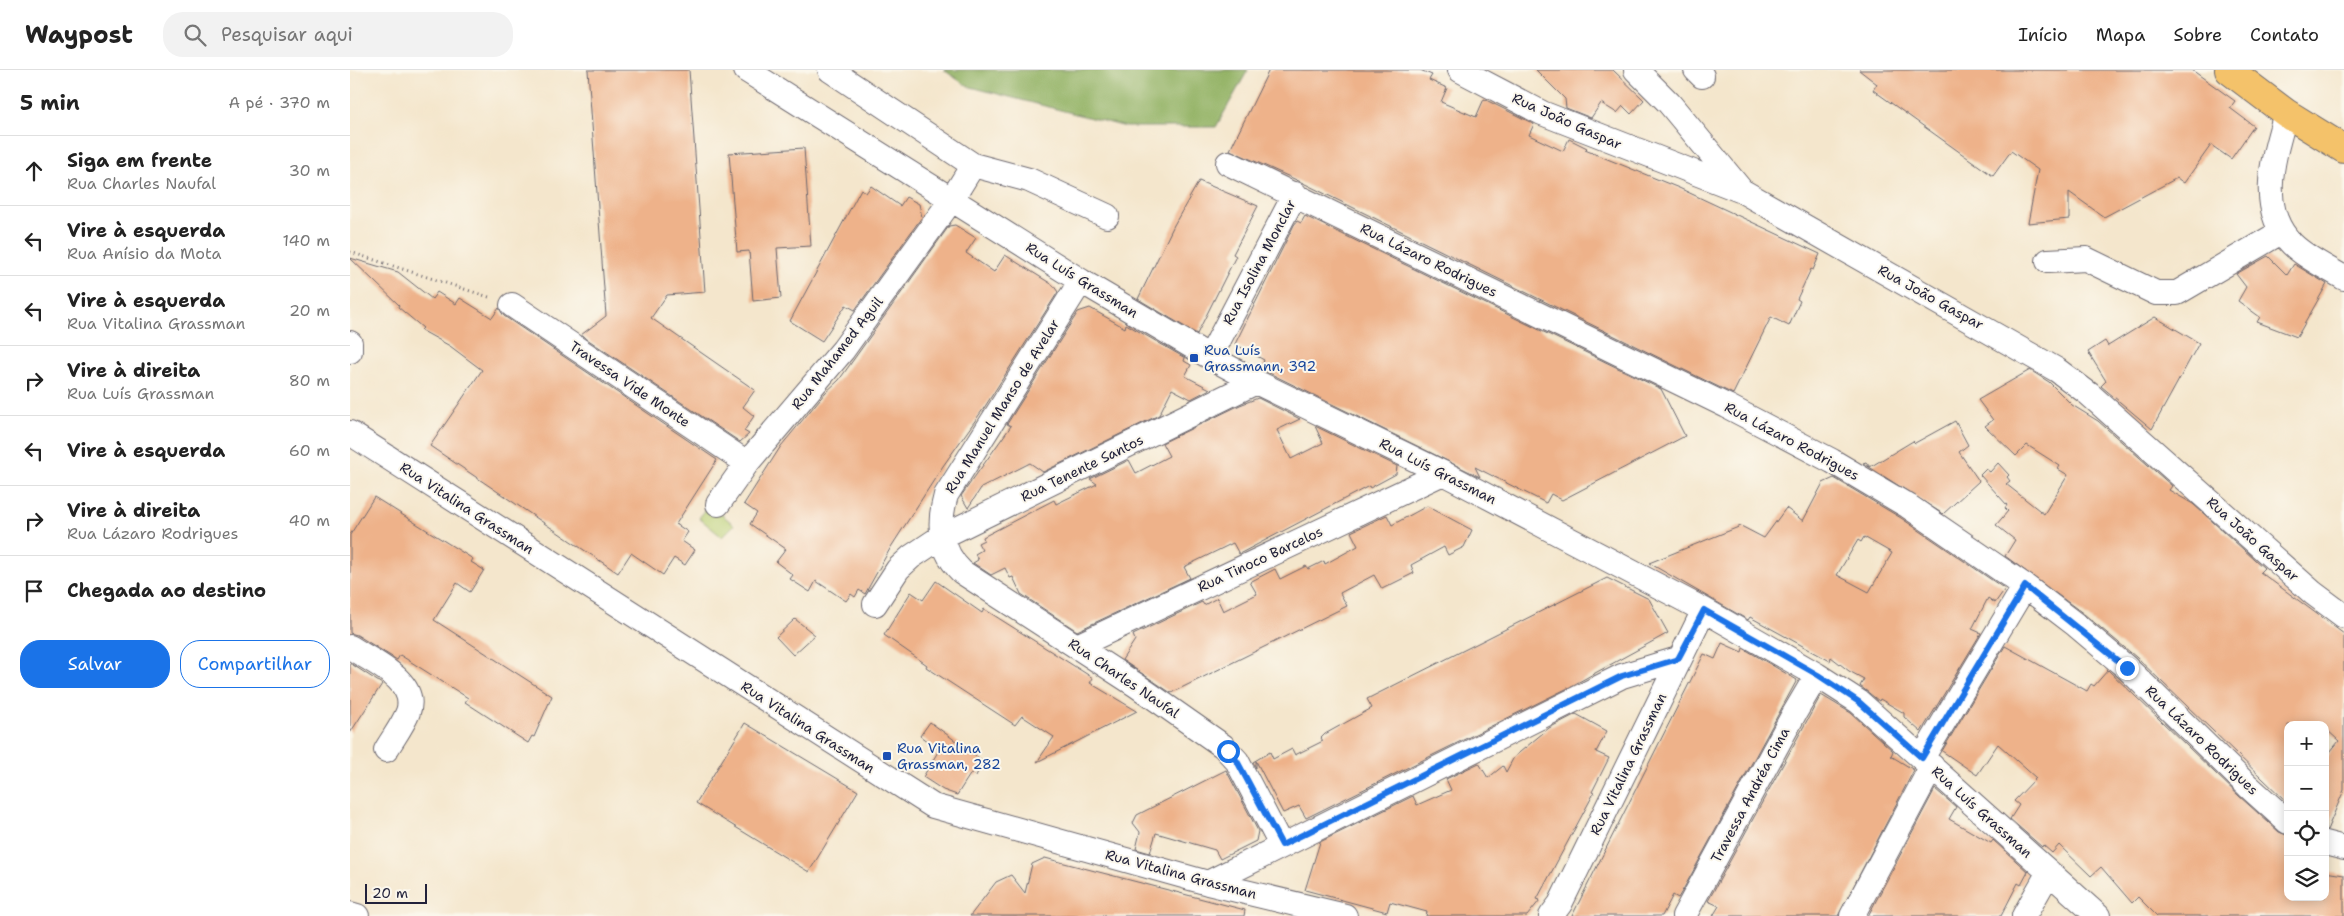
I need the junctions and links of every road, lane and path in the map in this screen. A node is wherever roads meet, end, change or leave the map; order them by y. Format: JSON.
{"nodes":[{"id":1,"x":746,"y":70,"type":"edge"},
{"id":2,"x":830,"y":70,"type":"edge"},
{"id":3,"x":1460,"y":70,"type":"edge"},
{"id":4,"x":1636,"y":70,"type":"edge"},
{"id":5,"x":2229,"y":70,"type":"edge"},
{"id":6,"x":2286,"y":113,"type":"junction"},
{"id":7,"x":2344,"y":149,"type":"edge"},
{"id":8,"x":1228,"y":163,"type":"dead end"},
{"id":9,"x":973,"y":165,"type":"junction"},
{"id":10,"x":1742,"y":192,"type":"junction"},
{"id":11,"x":1295,"y":194,"type":"junction"},
{"id":12,"x":952,"y":199,"type":"junction"},
{"id":13,"x":1106,"y":216,"type":"dead end"},
{"id":14,"x":2281,"y":232,"type":"junction"},
{"id":15,"x":350,"y":252,"type":"edge"},
{"id":16,"x":2048,"y":262,"type":"dead end"},
{"id":17,"x":2344,"y":278,"type":"edge"},
{"id":18,"x":1081,"y":280,"type":"junction"},
{"id":19,"x":512,"y":304,"type":"joint"},
{"id":20,"x":350,"y":342,"type":"edge"},
{"id":21,"x":350,"y":350,"type":"edge"},
{"id":22,"x":1210,"y":357,"type":"junction"},
{"id":23,"x":1256,"y":382,"type":"junction"},
{"id":24,"x":350,"y":433,"type":"edge"},
{"id":25,"x":747,"y":464,"type":"junction"},
{"id":26,"x":1443,"y":473,"type":"junction"},
{"id":27,"x":718,"y":504,"type":"dead end"},
{"id":28,"x":941,"y":537,"type":"junction"},
{"id":29,"x":2025,"y":586,"type":"junction"},
{"id":30,"x":875,"y":604,"type":"dead end"},
{"id":31,"x":1704,"y":610,"type":"junction"},
{"id":32,"x":2344,"y":616,"type":"edge"},
{"id":33,"x":1077,"y":646,"type":"junction"},
{"id":34,"x":350,"y":647,"type":"edge"},
{"id":35,"x":1678,"y":659,"type":"junction"},
{"id":36,"x":1818,"y":675,"type":"junction"},
{"id":37,"x":386,"y":750,"type":"dead end"},
{"id":38,"x":1927,"y":762,"type":"junction"},
{"id":39,"x":2284,"y":818,"type":"edge"},
{"id":40,"x":2329,"y":843,"type":"edge"},
{"id":41,"x":1282,"y":845,"type":"junction"},
{"id":42,"x":2344,"y":848,"type":"edge"},
{"id":43,"x":2049,"y":872,"type":"junction"},
{"id":44,"x":1208,"y":883,"type":"junction"},
{"id":45,"x":350,"y":914,"type":"edge"},
{"id":46,"x":357,"y":916,"type":"edge"},
{"id":47,"x":1344,"y":916,"type":"edge"},
{"id":48,"x":1551,"y":916,"type":"edge"},
{"id":49,"x":1684,"y":916,"type":"edge"},
{"id":50,"x":1852,"y":916,"type":"edge"},
{"id":51,"x":2024,"y":916,"type":"edge"},
{"id":52,"x":2098,"y":916,"type":"edge"}],
"edges":[{"from":1,"to":12,"type":"street","name":"Rua Luís Grassman"},
{"from":2,"to":9,"type":"street"},
{"from":3,"to":10,"type":"street","name":"Rua João Gaspar"},
{"from":4,"to":10,"type":"street"},
{"from":5,"to":6,"type":"main road"},
{"from":6,"to":7,"type":"main road"},
{"from":6,"to":14,"type":"street"},
{"from":8,"to":11,"type":"street","name":"Rua Lázaro Rodrigues"},
{"from":9,"to":12,"type":"street","name":"Rua Mahamed Aguil"},
{"from":9,"to":13,"type":"street"},
{"from":10,"to":32,"type":"street","name":"Rua João Gaspar"},
{"from":11,"to":22,"type":"street","name":"Rua Isolina Monclar"},
{"from":11,"to":29,"type":"street","name":"Rua Lázaro Rodrigues"},
{"from":12,"to":18,"type":"street","name":"Rua Luís Grassman"},
{"from":12,"to":25,"type":"street","name":"Rua Mahamed Aguil"},
{"from":14,"to":16,"type":"street"},
{"from":14,"to":17,"type":"street"},
{"from":15,"to":19,"type":"path"},
{"from":18,"to":22,"type":"street","name":"Rua Luís Grassman"},
{"from":18,"to":28,"type":"street","name":"Rua Manuel Manso de Avelar"},
{"from":19,"to":25,"type":"street","name":"Travessa Vide Monte"},
{"from":20,"to":21,"type":"street"},
{"from":22,"to":23,"type":"street","name":"Rua Luís Grassman"},
{"from":23,"to":26,"type":"street","name":"Rua Luís Grassman"},
{"from":23,"to":28,"type":"street","name":"Rua Tenente Santos"},
{"from":24,"to":44,"type":"street","name":"Rua Vitalina Grassman"},
{"from":25,"to":27,"type":"street","name":"Rua Mahamed Aguil"},
{"from":26,"to":31,"type":"street","name":"Rua Luís Grassman"},
{"from":26,"to":33,"type":"street","name":"Rua Tinoco Barcelos"},
{"from":28,"to":30,"type":"street","name":"Rua Tenente Santos"},
{"from":28,"to":33,"type":"street","name":"Rua Charles Naufal"},
{"from":29,"to":38,"type":"street"},
{"from":29,"to":39,"type":"street","name":"Rua Lázaro Rodrigues"},
{"from":31,"to":35,"type":"street","name":"Rua Vitalina Grassman"},
{"from":31,"to":36,"type":"street","name":"Rua Luís Grassman"},
{"from":33,"to":41,"type":"street","name":"Rua Charles Naufal"},
{"from":34,"to":37,"type":"street"},
{"from":35,"to":41,"type":"street"},
{"from":35,"to":48,"type":"street","name":"Rua Vitalina Grassman"},
{"from":36,"to":38,"type":"street","name":"Rua Luís Grassman"},
{"from":36,"to":49,"type":"street","name":"Travessa Andréa Cima"},
{"from":38,"to":43,"type":"street","name":"Rua Luís Grassman"},
{"from":38,"to":50,"type":"street"},
{"from":40,"to":42,"type":"street"},
{"from":41,"to":44,"type":"street"},
{"from":43,"to":51,"type":"street"},
{"from":43,"to":52,"type":"street","name":"Rua Luís Grassman"},
{"from":44,"to":47,"type":"street","name":"Rua Vitalina Grassman"},
{"from":45,"to":46,"type":"street"}]}
